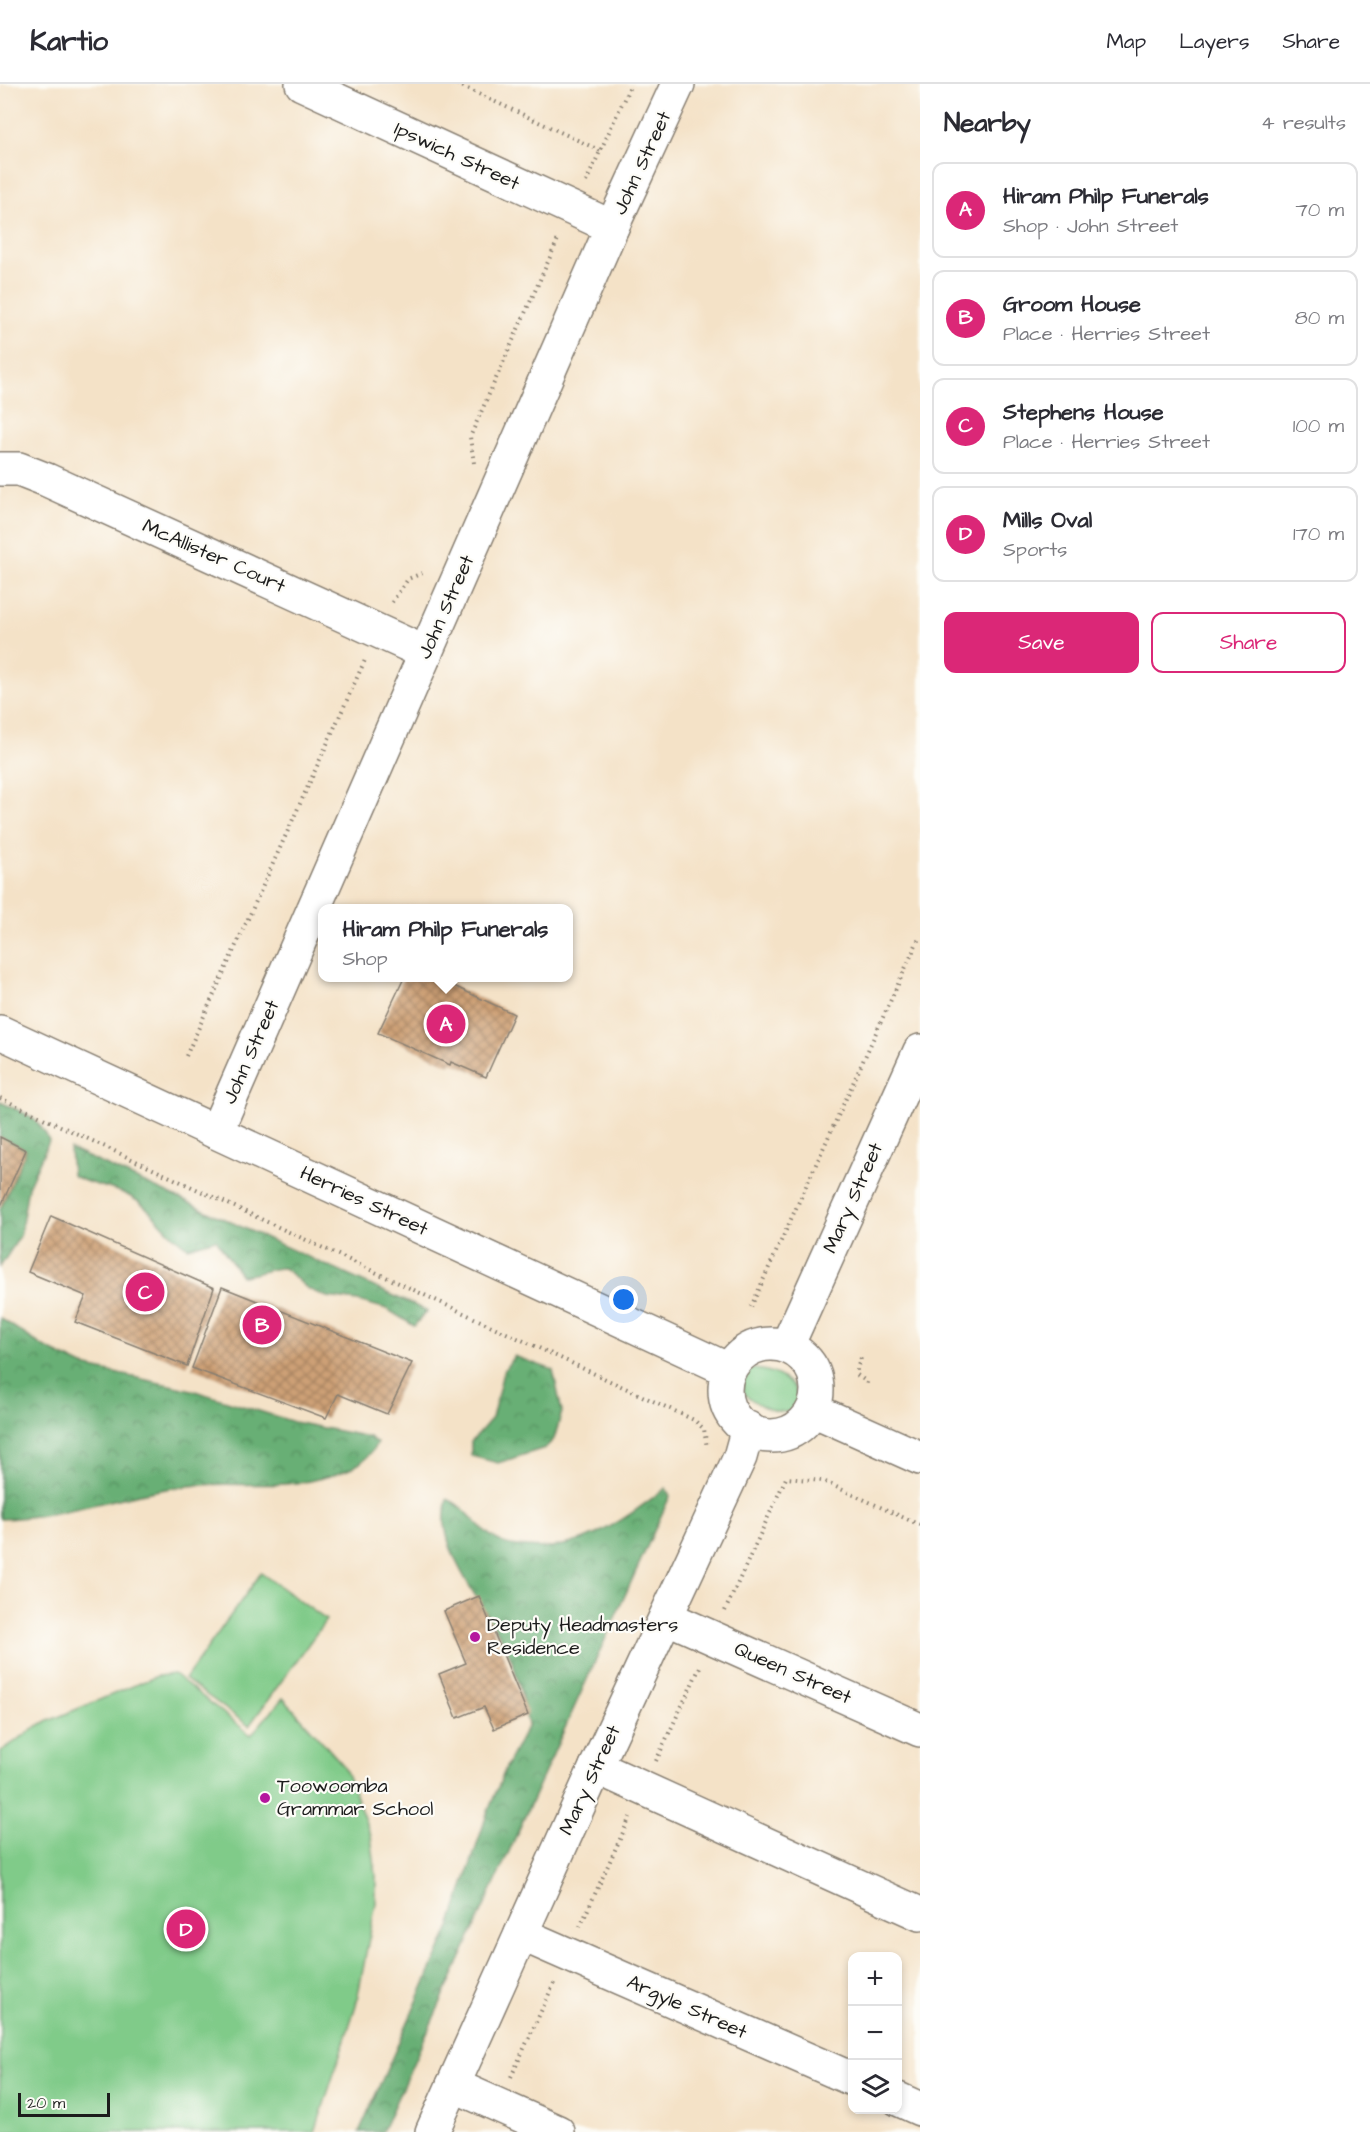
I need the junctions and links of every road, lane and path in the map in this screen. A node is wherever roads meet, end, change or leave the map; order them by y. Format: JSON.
{"nodes":[{"id":1,"x":302,"y":84,"type":"edge"},
{"id":2,"x":457,"y":84,"type":"edge"},
{"id":3,"x":631,"y":84,"type":"edge"},
{"id":4,"x":678,"y":84,"type":"edge"},
{"id":5,"x":601,"y":151,"type":"junction"},
{"id":6,"x":573,"y":209,"type":"junction"},
{"id":7,"x":612,"y":227,"type":"junction"},
{"id":8,"x":0,"y":469,"type":"edge"},
{"id":9,"x":474,"y":470,"type":"dead end"},
{"id":10,"x":430,"y":570,"type":"dead end"},
{"id":11,"x":378,"y":631,"type":"junction"},
{"id":12,"x":426,"y":653,"type":"junction"},
{"id":13,"x":920,"y":936,"type":"edge"},
{"id":14,"x":0,"y":1032,"type":"edge"},
{"id":15,"x":920,"y":1051,"type":"edge"},
{"id":16,"x":186,"y":1056,"type":"dead end"},
{"id":17,"x":0,"y":1098,"type":"edge"},
{"id":18,"x":216,"y":1132,"type":"junction"},
{"id":19,"x":751,"y":1307,"type":"dead end"},
{"id":20,"x":787,"y":1346,"type":"junction"},
{"id":21,"x":861,"y":1358,"type":"dead end"},
{"id":22,"x":729,"y":1370,"type":"junction"},
{"id":23,"x":866,"y":1387,"type":"dead end"},
{"id":24,"x":813,"y":1410,"type":"junction"},
{"id":25,"x":748,"y":1428,"type":"junction"},
{"id":26,"x":708,"y":1444,"type":"dead end"},
{"id":27,"x":920,"y":1458,"type":"edge"},
{"id":28,"x":786,"y":1478,"type":"dead end"},
{"id":29,"x":920,"y":1525,"type":"edge"},
{"id":30,"x":666,"y":1617,"type":"junction"},
{"id":31,"x":920,"y":1730,"type":"edge"},
{"id":32,"x":596,"y":1767,"type":"junction"},
{"id":33,"x":920,"y":1914,"type":"edge"},
{"id":34,"x":521,"y":1934,"type":"junction"},
{"id":35,"x":848,"y":2077,"type":"edge"},
{"id":36,"x":453,"y":2085,"type":"junction"},
{"id":37,"x":902,"y":2101,"type":"edge"},
{"id":38,"x":920,"y":2109,"type":"edge"},
{"id":39,"x":432,"y":2132,"type":"edge"},
{"id":40,"x":558,"y":2132,"type":"edge"}],
"edges":[{"from":1,"to":6,"type":"street","name":"Ipswich Street"},
{"from":2,"to":5,"type":"path"},
{"from":3,"to":5,"type":"path"},
{"from":4,"to":7,"type":"street","name":"John Street"},
{"from":5,"to":6,"type":"path"},
{"from":6,"to":7,"type":"street","name":"Ipswich Street"},
{"from":6,"to":9,"type":"path"},
{"from":7,"to":12,"type":"street","name":"John Street"},
{"from":8,"to":11,"type":"street","name":"McAllister Court"},
{"from":10,"to":11,"type":"path"},
{"from":11,"to":12,"type":"street","name":"McAllister Court"},
{"from":11,"to":16,"type":"path"},
{"from":12,"to":18,"type":"street","name":"John Street"},
{"from":13,"to":19,"type":"path"},
{"from":14,"to":18,"type":"street","name":"Herries Street"},
{"from":15,"to":20,"type":"street","name":"Mary Street"},
{"from":17,"to":26,"type":"path"},
{"from":18,"to":22,"type":"street","name":"Herries Street"},
{"from":20,"to":22,"type":"street"},
{"from":20,"to":24,"type":"street"},
{"from":21,"to":23,"type":"path"},
{"from":22,"to":25,"type":"street"},
{"from":24,"to":25,"type":"street"},
{"from":24,"to":27,"type":"street"},
{"from":25,"to":30,"type":"street","name":"Mary Street"},
{"from":28,"to":29,"type":"path"},
{"from":30,"to":31,"type":"street","name":"Queen Street"},
{"from":30,"to":32,"type":"street","name":"Mary Street"},
{"from":32,"to":33,"type":"street"},
{"from":32,"to":34,"type":"street","name":"Mary Street"},
{"from":34,"to":35,"type":"street","name":"Argyle Street"},
{"from":34,"to":36,"type":"street","name":"Mary Street"},
{"from":36,"to":39,"type":"street","name":"Mary Street"},
{"from":36,"to":40,"type":"street"},
{"from":37,"to":38,"type":"street"}]}
